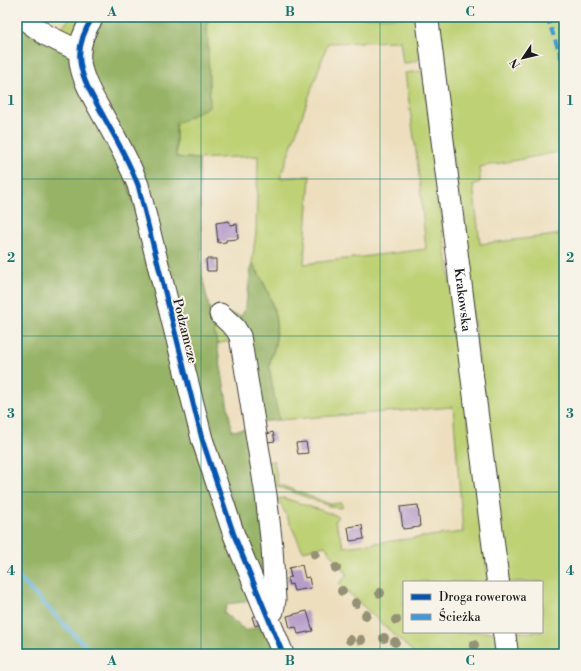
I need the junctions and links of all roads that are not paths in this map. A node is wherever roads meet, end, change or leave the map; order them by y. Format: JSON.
{"nodes":[{"id":1,"x":21,"y":17,"type":"edge"},
{"id":2,"x":93,"y":17,"type":"edge"},
{"id":3,"x":426,"y":17,"type":"edge"},
{"id":4,"x":79,"y":51,"type":"junction"},
{"id":5,"x":220,"y":314,"type":"dead end"},
{"id":6,"x":498,"y":581,"type":"edge"},
{"id":7,"x":267,"y":614,"type":"junction"},
{"id":8,"x":504,"y":633,"type":"edge"},
{"id":9,"x":283,"y":654,"type":"edge"},
{"id":10,"x":507,"y":654,"type":"edge"}],
"edges":[{"from":1,"to":4,"type":"street"},
{"from":2,"to":4,"type":"street","name":"Podzamcze"},
{"from":3,"to":6,"type":"main road","name":"Krakowska"},
{"from":4,"to":7,"type":"street","name":"Podzamcze"},
{"from":5,"to":7,"type":"street"},
{"from":7,"to":9,"type":"street","name":"Podzamcze"},
{"from":8,"to":10,"type":"main road"}]}
